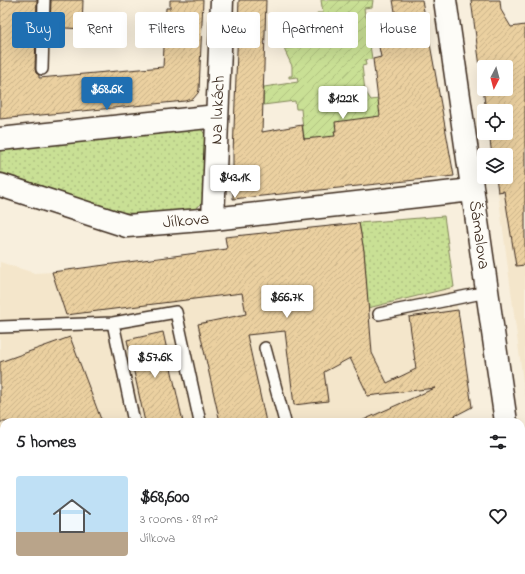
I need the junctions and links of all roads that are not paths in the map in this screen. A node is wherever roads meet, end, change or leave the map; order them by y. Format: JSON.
{"nodes":[{"id":1,"x":44,"y":0,"type":"edge"},
{"id":2,"x":222,"y":0,"type":"edge"},
{"id":3,"x":445,"y":0,"type":"edge"},
{"id":4,"x":42,"y":69,"type":"dead end"},
{"id":5,"x":217,"y":116,"type":"junction"},
{"id":6,"x":0,"y":139,"type":"edge"},
{"id":7,"x":0,"y":185,"type":"edge"},
{"id":8,"x":472,"y":190,"type":"junction"},
{"id":9,"x":213,"y":219,"type":"junction"},
{"id":10,"x":487,"y":292,"type":"junction"},
{"id":11,"x":379,"y":314,"type":"dead end"},
{"id":12,"x":113,"y":323,"type":"junction"},
{"id":13,"x":0,"y":328,"type":"edge"},
{"id":14,"x":265,"y":348,"type":"dead end"},
{"id":15,"x":133,"y":418,"type":"edge"},
{"id":16,"x":199,"y":418,"type":"edge"},
{"id":17,"x":284,"y":418,"type":"edge"},
{"id":18,"x":504,"y":418,"type":"edge"}],
"edges":[{"from":1,"to":4,"type":"lane"},
{"from":2,"to":5,"type":"street","name":"Na lukách"},
{"from":3,"to":8,"type":"street","name":"Šámalova"},
{"from":5,"to":6,"type":"street"},
{"from":5,"to":9,"type":"street","name":"Na lukách"},
{"from":7,"to":9,"type":"street","name":"Jílkova"},
{"from":8,"to":9,"type":"street","name":"Jílkova"},
{"from":8,"to":10,"type":"street","name":"Šámalova"},
{"from":10,"to":11,"type":"lane"},
{"from":10,"to":18,"type":"street","name":"Šámalova"},
{"from":12,"to":13,"type":"lane"},
{"from":12,"to":15,"type":"lane"},
{"from":12,"to":16,"type":"lane"},
{"from":14,"to":17,"type":"lane"}]}
